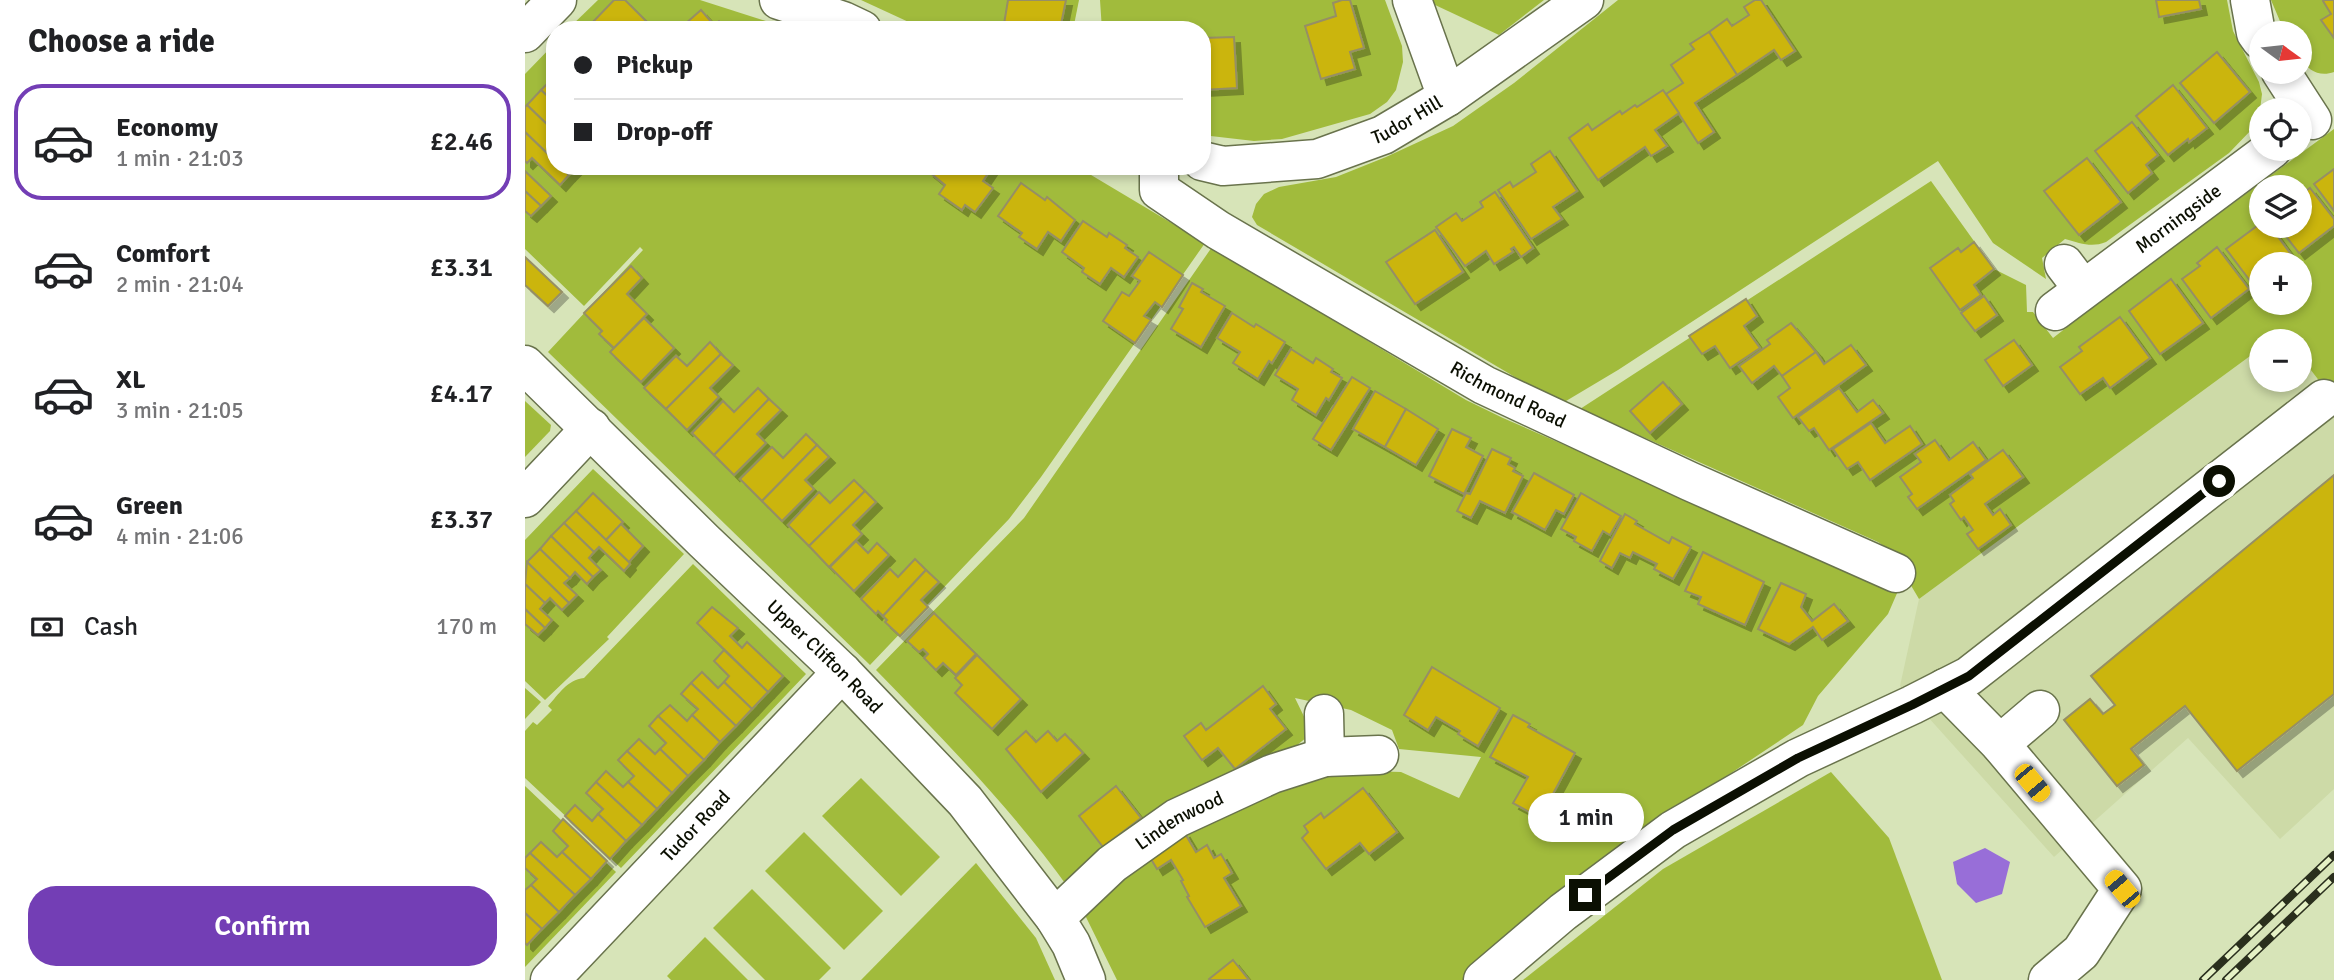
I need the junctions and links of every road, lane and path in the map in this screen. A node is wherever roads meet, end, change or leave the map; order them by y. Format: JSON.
{"nodes":[{"id":1,"x":557,"y":0,"type":"edge"},
{"id":2,"x":779,"y":0,"type":"edge"},
{"id":3,"x":1412,"y":0,"type":"edge"},
{"id":4,"x":1584,"y":0,"type":"edge"},
{"id":5,"x":2250,"y":0,"type":"edge"},
{"id":6,"x":844,"y":21,"type":"edge"},
{"id":7,"x":2254,"y":21,"type":"edge"},
{"id":8,"x":525,"y":33,"type":"edge"},
{"id":9,"x":2290,"y":84,"type":"edge"},
{"id":10,"x":1447,"y":97,"type":"junction"},
{"id":11,"x":2315,"y":117,"type":"edge"},
{"id":12,"x":2254,"y":161,"type":"edge"},
{"id":13,"x":1211,"y":163,"type":"edge"},
{"id":14,"x":1159,"y":175,"type":"edge"},
{"id":15,"x":2067,"y":288,"type":"dead end"},
{"id":16,"x":525,"y":365,"type":"edge"},
{"id":17,"x":2324,"y":399,"type":"dead end"},
{"id":18,"x":591,"y":428,"type":"junction"},
{"id":19,"x":525,"y":498,"type":"edge"},
{"id":20,"x":1896,"y":573,"type":"dead end"},
{"id":21,"x":842,"y":671,"type":"junction"},
{"id":22,"x":1929,"y":697,"type":"junction"},
{"id":23,"x":2040,"y":710,"type":"dead end"},
{"id":24,"x":1324,"y":713,"type":"dead end"},
{"id":25,"x":2000,"y":744,"type":"junction"},
{"id":26,"x":1379,"y":755,"type":"dead end"},
{"id":27,"x":1325,"y":757,"type":"junction"},
{"id":28,"x":1055,"y":918,"type":"junction"},
{"id":29,"x":549,"y":980,"type":"edge"},
{"id":30,"x":1086,"y":980,"type":"edge"},
{"id":31,"x":1483,"y":980,"type":"edge"},
{"id":32,"x":2048,"y":980,"type":"edge"}],
"edges":[{"from":1,"to":8,"type":"street"},
{"from":2,"to":6,"type":"street"},
{"from":3,"to":10,"type":"street"},
{"from":4,"to":10,"type":"street","name":"Tudor Hill"},
{"from":5,"to":7,"type":"street"},
{"from":9,"to":11,"type":"street"},
{"from":10,"to":13,"type":"street","name":"Tudor Hill"},
{"from":12,"to":15,"type":"street","name":"Morningside"},
{"from":14,"to":20,"type":"street","name":"Richmond Road"},
{"from":16,"to":18,"type":"street","name":"Upper Clifton Road"},
{"from":17,"to":22,"type":"street"},
{"from":18,"to":19,"type":"street"},
{"from":18,"to":21,"type":"street","name":"Upper Clifton Road"},
{"from":21,"to":28,"type":"street","name":"Upper Clifton Road"},
{"from":21,"to":29,"type":"street","name":"Tudor Road"},
{"from":22,"to":25,"type":"street"},
{"from":22,"to":31,"type":"street"},
{"from":23,"to":25,"type":"street"},
{"from":24,"to":27,"type":"street"},
{"from":25,"to":32,"type":"street"},
{"from":26,"to":27,"type":"street","name":"Lindenwood"},
{"from":27,"to":28,"type":"street","name":"Lindenwood"},
{"from":28,"to":30,"type":"street","name":"Upper Clifton Road"}]}
